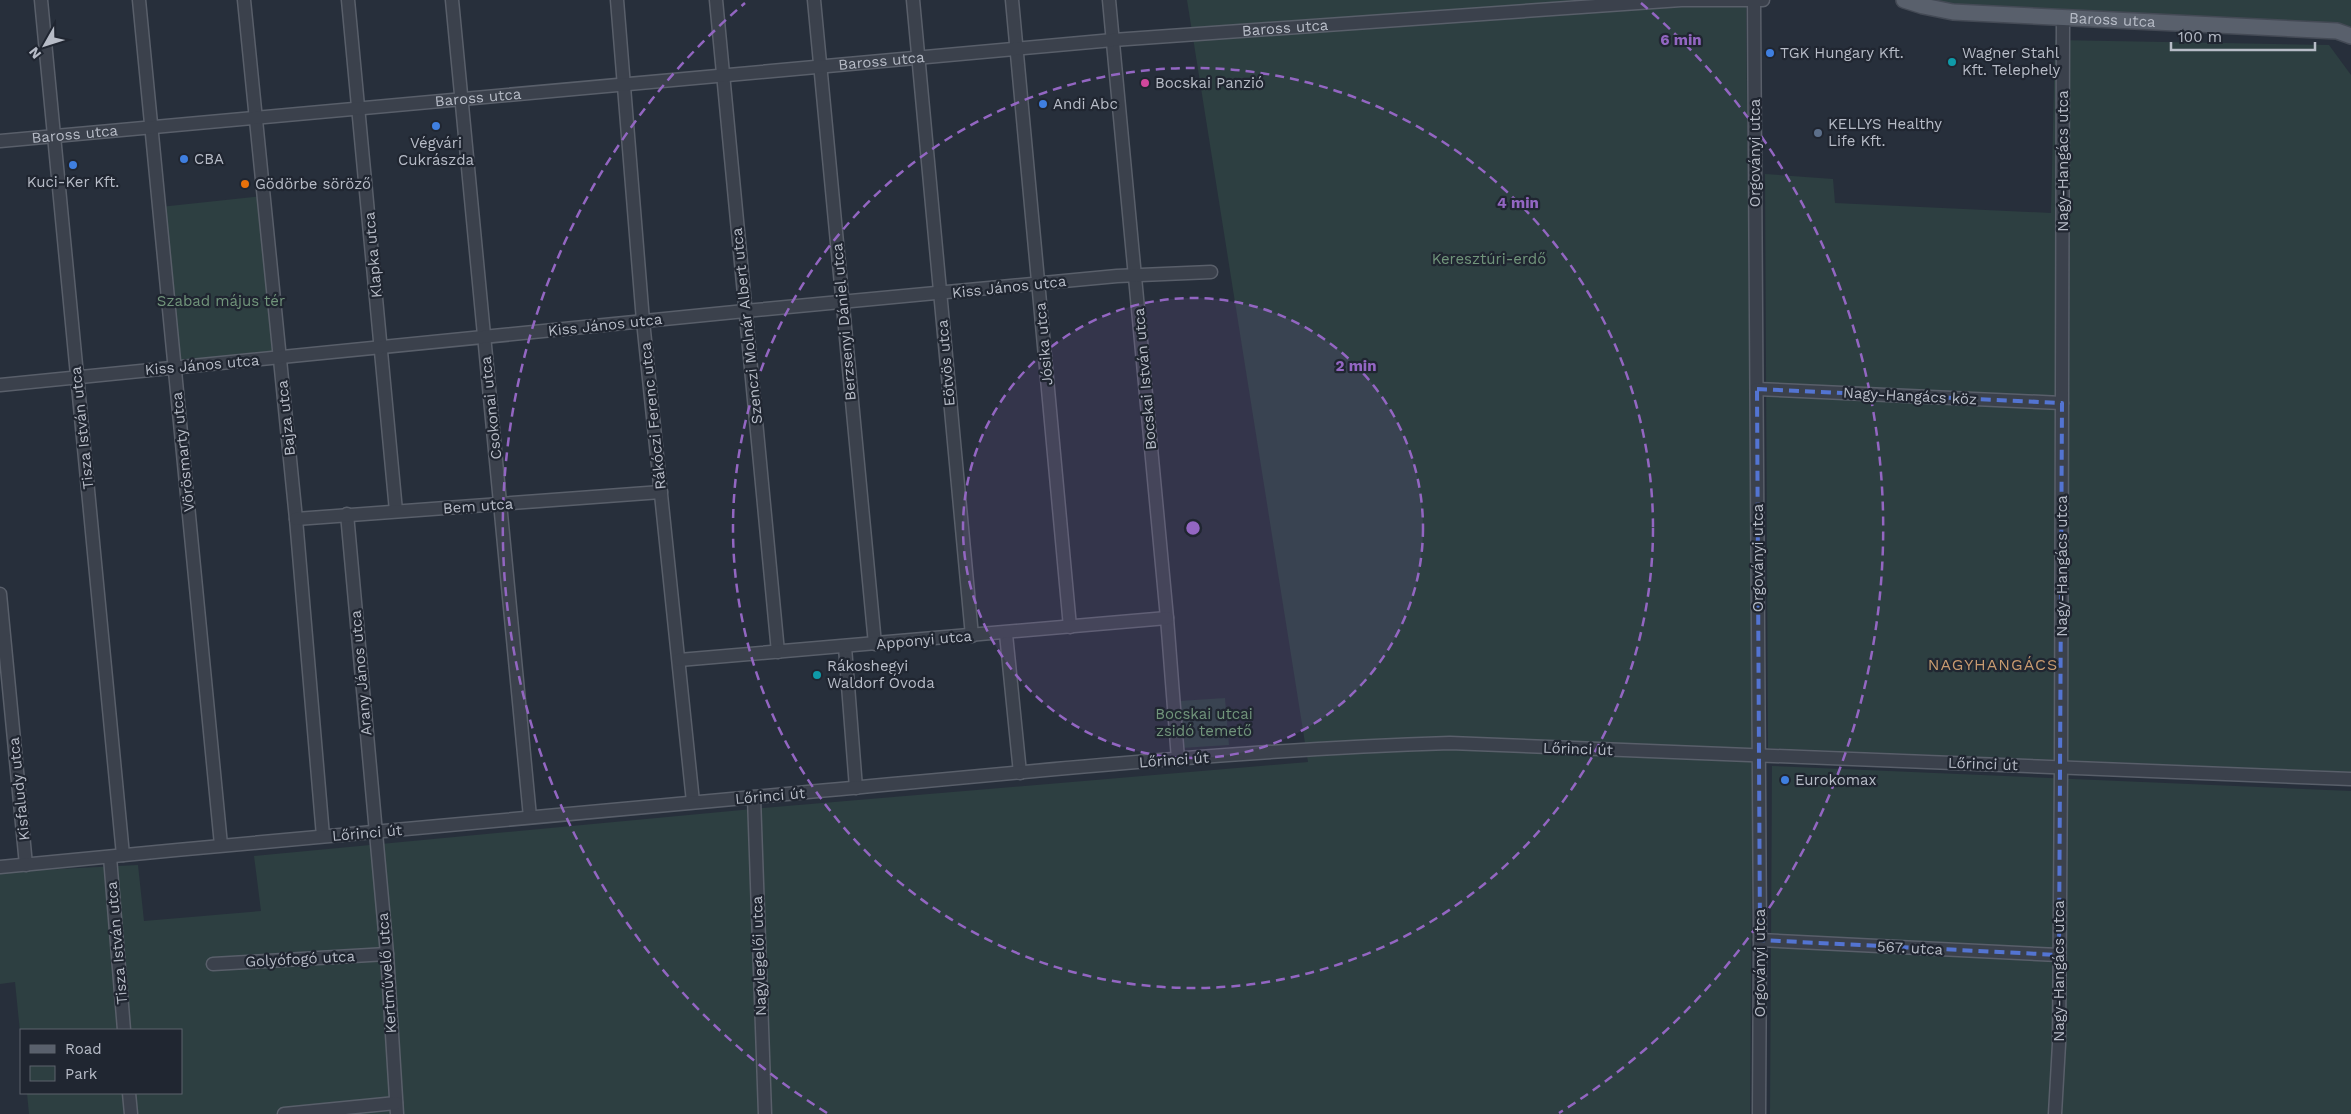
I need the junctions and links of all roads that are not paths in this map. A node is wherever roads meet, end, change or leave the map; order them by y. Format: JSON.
{"nodes":[{"id":1,"x":41,"y":0,"type":"edge"},
{"id":2,"x":139,"y":0,"type":"edge"},
{"id":3,"x":244,"y":0,"type":"edge"},
{"id":4,"x":348,"y":0,"type":"edge"},
{"id":5,"x":452,"y":0,"type":"edge"},
{"id":6,"x":617,"y":0,"type":"edge"},
{"id":7,"x":716,"y":0,"type":"edge"},
{"id":8,"x":814,"y":0,"type":"edge"},
{"id":9,"x":913,"y":0,"type":"edge"},
{"id":10,"x":1012,"y":0,"type":"edge"},
{"id":11,"x":1109,"y":0,"type":"edge"},
{"id":12,"x":1904,"y":0,"type":"edge"},
{"id":13,"x":1759,"y":1,"type":"edge"},
{"id":14,"x":2063,"y":17,"type":"junction"},
{"id":15,"x":2351,"y":36,"type":"edge"},
{"id":16,"x":1113,"y":40,"type":"junction"},
{"id":17,"x":1016,"y":48,"type":"junction"},
{"id":18,"x":919,"y":57,"type":"junction"},
{"id":19,"x":821,"y":66,"type":"junction"},
{"id":20,"x":723,"y":76,"type":"junction"},
{"id":21,"x":625,"y":84,"type":"junction"},
{"id":22,"x":462,"y":99,"type":"junction"},
{"id":23,"x":358,"y":108,"type":"junction"},
{"id":24,"x":256,"y":119,"type":"junction"},
{"id":25,"x":150,"y":127,"type":"junction"},
{"id":26,"x":54,"y":136,"type":"junction"},
{"id":27,"x":0,"y":141,"type":"edge"},
{"id":28,"x":1211,"y":272,"type":"dead end"},
{"id":29,"x":1135,"y":276,"type":"junction"},
{"id":30,"x":1039,"y":284,"type":"junction"},
{"id":31,"x":940,"y":294,"type":"junction"},
{"id":32,"x":842,"y":302,"type":"junction"},
{"id":33,"x":745,"y":311,"type":"junction"},
{"id":34,"x":643,"y":321,"type":"junction"},
{"id":35,"x":484,"y":337,"type":"junction"},
{"id":36,"x":381,"y":347,"type":"junction"},
{"id":37,"x":280,"y":358,"type":"junction"},
{"id":38,"x":174,"y":366,"type":"junction"},
{"id":39,"x":77,"y":378,"type":"junction"},
{"id":40,"x":0,"y":385,"type":"edge"},
{"id":41,"x":1757,"y":389,"type":"junction"},
{"id":42,"x":2062,"y":403,"type":"junction"},
{"id":43,"x":661,"y":492,"type":"junction"},
{"id":44,"x":501,"y":504,"type":"junction"},
{"id":45,"x":396,"y":511,"type":"junction"},
{"id":46,"x":347,"y":514,"type":"junction"},
{"id":47,"x":296,"y":519,"type":"junction"},
{"id":48,"x":0,"y":594,"type":"edge"},
{"id":49,"x":1168,"y":618,"type":"junction"},
{"id":50,"x":1070,"y":628,"type":"junction"},
{"id":51,"x":1006,"y":634,"type":"junction"},
{"id":52,"x":972,"y":636,"type":"junction"},
{"id":53,"x":875,"y":644,"type":"junction"},
{"id":54,"x":845,"y":647,"type":"junction"},
{"id":55,"x":778,"y":652,"type":"junction"},
{"id":56,"x":679,"y":660,"type":"junction"},
{"id":57,"x":1759,"y":756,"type":"junction"},
{"id":58,"x":1178,"y":759,"type":"junction"},
{"id":59,"x":2061,"y":767,"type":"junction"},
{"id":60,"x":1020,"y":773,"type":"junction"},
{"id":61,"x":2351,"y":779,"type":"edge"},
{"id":62,"x":856,"y":788,"type":"junction"},
{"id":63,"x":754,"y":797,"type":"junction"},
{"id":64,"x":694,"y":802,"type":"junction"},
{"id":65,"x":530,"y":817,"type":"junction"},
{"id":66,"x":375,"y":832,"type":"junction"},
{"id":67,"x":323,"y":836,"type":"junction"},
{"id":68,"x":221,"y":845,"type":"junction"},
{"id":69,"x":117,"y":856,"type":"junction"},
{"id":70,"x":26,"y":864,"type":"junction"},
{"id":71,"x":0,"y":867,"type":"edge"},
{"id":72,"x":1760,"y":940,"type":"junction"},
{"id":73,"x":387,"y":954,"type":"junction"},
{"id":74,"x":2059,"y":956,"type":"junction"},
{"id":75,"x":213,"y":964,"type":"dead end"},
{"id":76,"x":124,"y":1029,"type":"edge"},
{"id":77,"x":129,"y":1094,"type":"edge"},
{"id":78,"x":396,"y":1108,"type":"edge"},
{"id":79,"x":131,"y":1114,"type":"edge"},
{"id":80,"x":284,"y":1114,"type":"edge"},
{"id":81,"x":765,"y":1114,"type":"edge"},
{"id":82,"x":1759,"y":1114,"type":"edge"},
{"id":83,"x":2055,"y":1114,"type":"edge"}],
"edges":[{"from":1,"to":26,"type":"street","name":"Tisza István utca"},
{"from":2,"to":25,"type":"street","name":"Vörösmarty utca"},
{"from":3,"to":24,"type":"street","name":"Bajza utca"},
{"from":4,"to":23,"type":"street","name":"Klapka utca"},
{"from":5,"to":22,"type":"street","name":"Csokonai utca"},
{"from":6,"to":21,"type":"street","name":"Rákóczi Ferenc utca"},
{"from":7,"to":20,"type":"street","name":"Szenczi Molnár Albert utca"},
{"from":8,"to":19,"type":"street","name":"Berzsenyi Dániel utca"},
{"from":9,"to":18,"type":"street","name":"Eötvös utca"},
{"from":10,"to":17,"type":"street","name":"Jósika utca"},
{"from":11,"to":16,"type":"street","name":"Bocskai István utca"},
{"from":12,"to":14,"type":"main road","name":"Baross utca"},
{"from":13,"to":16,"type":"street","name":"Baross utca"},
{"from":13,"to":41,"type":"street","name":"Orgoványi utca"},
{"from":14,"to":15,"type":"main road","name":"Baross utca"},
{"from":14,"to":42,"type":"street","name":"Nagy-Hangács utca"},
{"from":16,"to":17,"type":"street","name":"Baross utca"},
{"from":16,"to":29,"type":"street","name":"Bocskai István utca"},
{"from":17,"to":18,"type":"street","name":"Baross utca"},
{"from":17,"to":30,"type":"street","name":"Jósika utca"},
{"from":18,"to":19,"type":"street","name":"Baross utca"},
{"from":18,"to":31,"type":"street","name":"Eötvös utca"},
{"from":19,"to":20,"type":"street","name":"Baross utca"},
{"from":19,"to":32,"type":"street","name":"Berzsenyi Dániel utca"},
{"from":20,"to":21,"type":"street","name":"Baross utca"},
{"from":20,"to":33,"type":"street","name":"Szenczi Molnár Albert utca"},
{"from":21,"to":22,"type":"street","name":"Baross utca"},
{"from":21,"to":34,"type":"street","name":"Rákóczi Ferenc utca"},
{"from":22,"to":23,"type":"street","name":"Baross utca"},
{"from":22,"to":35,"type":"street","name":"Csokonai utca"},
{"from":23,"to":24,"type":"street","name":"Baross utca"},
{"from":23,"to":36,"type":"street","name":"Klapka utca"},
{"from":24,"to":25,"type":"street","name":"Baross utca"},
{"from":24,"to":37,"type":"street","name":"Bajza utca"},
{"from":25,"to":26,"type":"street","name":"Baross utca"},
{"from":25,"to":38,"type":"street","name":"Vörösmarty utca"},
{"from":26,"to":27,"type":"street","name":"Baross utca"},
{"from":26,"to":39,"type":"street","name":"Tisza István utca"},
{"from":28,"to":29,"type":"street","name":"Kiss János utca"},
{"from":29,"to":30,"type":"street","name":"Kiss János utca"},
{"from":29,"to":49,"type":"street","name":"Bocskai István utca"},
{"from":30,"to":31,"type":"street","name":"Kiss János utca"},
{"from":30,"to":50,"type":"street","name":"Jósika utca"},
{"from":31,"to":32,"type":"street","name":"Kiss János utca"},
{"from":31,"to":52,"type":"street","name":"Eötvös utca"},
{"from":32,"to":33,"type":"street","name":"Kiss János utca"},
{"from":32,"to":53,"type":"street","name":"Berzsenyi Dániel utca"},
{"from":33,"to":34,"type":"street","name":"Kiss János utca"},
{"from":33,"to":55,"type":"street","name":"Szenczi Molnár Albert utca"},
{"from":34,"to":35,"type":"street","name":"Kiss János utca"},
{"from":34,"to":43,"type":"street","name":"Rákóczi Ferenc utca"},
{"from":35,"to":36,"type":"street","name":"Kiss János utca"},
{"from":35,"to":44,"type":"street","name":"Csokonai utca"},
{"from":36,"to":37,"type":"street","name":"Kiss János utca"},
{"from":36,"to":45,"type":"street","name":"Klapka utca"},
{"from":37,"to":38,"type":"street","name":"Kiss János utca"},
{"from":37,"to":47,"type":"street","name":"Bajza utca"},
{"from":38,"to":39,"type":"street","name":"Kiss János utca"},
{"from":38,"to":68,"type":"street","name":"Vörösmarty utca"},
{"from":39,"to":40,"type":"street","name":"Kiss János utca"},
{"from":39,"to":69,"type":"street","name":"Tisza István utca"},
{"from":41,"to":42,"type":"street","name":"Nagy-Hangács köz"},
{"from":41,"to":57,"type":"street","name":"Orgoványi utca"},
{"from":42,"to":59,"type":"street","name":"Nagy-Hangács utca"},
{"from":43,"to":44,"type":"street","name":"Bem utca"},
{"from":43,"to":56,"type":"street","name":"Rákóczi Ferenc utca"},
{"from":44,"to":45,"type":"street","name":"Bem utca"},
{"from":44,"to":65,"type":"street","name":"Csokonai utca"},
{"from":45,"to":46,"type":"street","name":"Bem utca"},
{"from":46,"to":47,"type":"street","name":"Bem utca"},
{"from":46,"to":66,"type":"street","name":"Arany János utca"},
{"from":47,"to":67,"type":"street","name":"Bajza utca"},
{"from":48,"to":70,"type":"street","name":"Kisfaludy utca"},
{"from":49,"to":50,"type":"street","name":"Apponyi utca"},
{"from":49,"to":58,"type":"street","name":"Bocskai István utca"},
{"from":50,"to":51,"type":"street","name":"Apponyi utca"},
{"from":51,"to":52,"type":"street","name":"Apponyi utca"},
{"from":51,"to":60,"type":"street"},
{"from":52,"to":53,"type":"street","name":"Apponyi utca"},
{"from":53,"to":54,"type":"street","name":"Apponyi utca"},
{"from":54,"to":55,"type":"street","name":"Apponyi utca"},
{"from":54,"to":62,"type":"street"},
{"from":55,"to":56,"type":"street","name":"Apponyi utca"},
{"from":56,"to":64,"type":"street","name":"Rákóczi Ferenc utca"},
{"from":57,"to":58,"type":"street","name":"Lőrinci út"},
{"from":57,"to":59,"type":"street","name":"Lőrinci út"},
{"from":57,"to":72,"type":"street","name":"Orgoványi utca"},
{"from":58,"to":60,"type":"street","name":"Lőrinci út"},
{"from":59,"to":61,"type":"street","name":"Lőrinci út"},
{"from":59,"to":74,"type":"street","name":"Nagy-Hangács utca"},
{"from":60,"to":62,"type":"street","name":"Lőrinci út"},
{"from":62,"to":63,"type":"street","name":"Lőrinci út"},
{"from":63,"to":64,"type":"street","name":"Lőrinci út"},
{"from":63,"to":81,"type":"street","name":"Nagylegelői utca"},
{"from":64,"to":65,"type":"street","name":"Lőrinci út"},
{"from":65,"to":66,"type":"street","name":"Lőrinci út"},
{"from":66,"to":67,"type":"street","name":"Lőrinci út"},
{"from":66,"to":73,"type":"street","name":"Kertművelő utca"},
{"from":67,"to":68,"type":"street","name":"Lőrinci út"},
{"from":68,"to":69,"type":"street","name":"Lőrinci út"},
{"from":69,"to":70,"type":"street","name":"Lőrinci út"},
{"from":69,"to":76,"type":"street","name":"Tisza István utca"},
{"from":70,"to":71,"type":"street","name":"Lőrinci út"},
{"from":72,"to":74,"type":"street","name":"567. utca"},
{"from":72,"to":82,"type":"street","name":"Orgoványi utca"},
{"from":73,"to":75,"type":"street","name":"Golyófogó utca"},
{"from":73,"to":78,"type":"street","name":"Kertművelő utca"},
{"from":74,"to":83,"type":"street","name":"Nagy-Hangács utca"},
{"from":77,"to":79,"type":"street"},
{"from":78,"to":80,"type":"street"}]}
